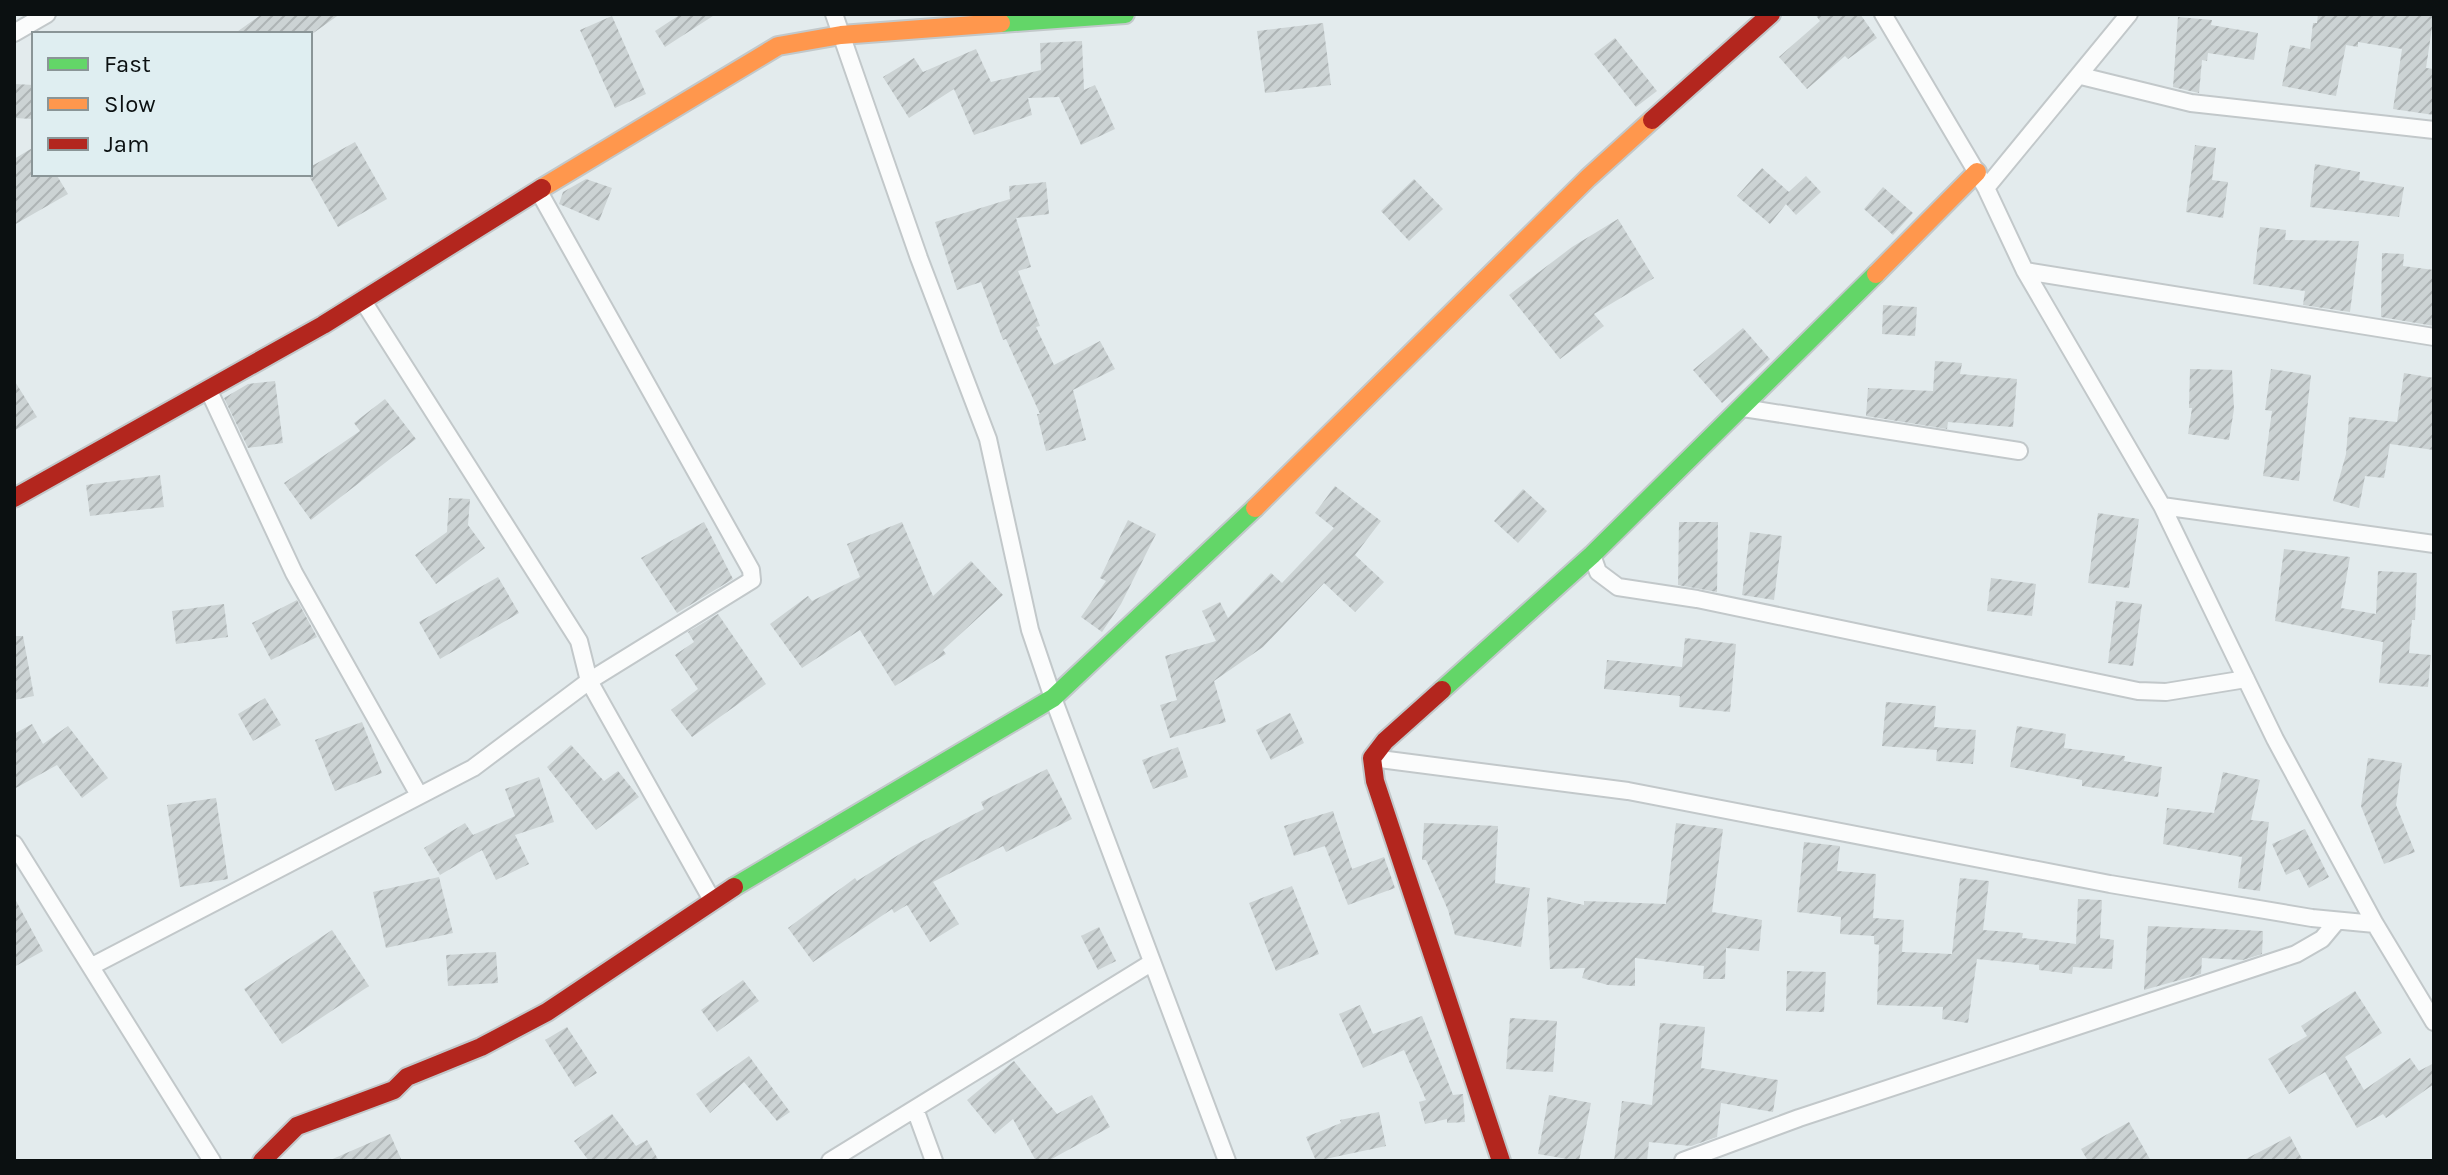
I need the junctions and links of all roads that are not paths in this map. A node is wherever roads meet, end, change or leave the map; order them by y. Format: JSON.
{"nodes":[{"id":1,"x":47,"y":14,"type":"edge"},
{"id":2,"x":834,"y":14,"type":"edge"},
{"id":3,"x":1125,"y":14,"type":"edge"},
{"id":4,"x":1771,"y":14,"type":"edge"},
{"id":5,"x":1883,"y":14,"type":"edge"},
{"id":6,"x":2129,"y":14,"type":"edge"},
{"id":7,"x":14,"y":33,"type":"edge"},
{"id":8,"x":841,"y":35,"type":"junction"},
{"id":9,"x":2081,"y":76,"type":"junction"},
{"id":10,"x":2434,"y":130,"type":"edge"},
{"id":11,"x":1981,"y":180,"type":"junction"},
{"id":12,"x":538,"y":190,"type":"junction"},
{"id":13,"x":2025,"y":271,"type":"junction"},
{"id":14,"x":363,"y":301,"type":"junction"},
{"id":15,"x":2434,"y":337,"type":"edge"},
{"id":16,"x":208,"y":389,"type":"junction"},
{"id":17,"x":1743,"y":408,"type":"junction"},
{"id":18,"x":2019,"y":451,"type":"dead end"},
{"id":19,"x":14,"y":498,"type":"edge"},
{"id":20,"x":2162,"y":506,"type":"junction"},
{"id":21,"x":2434,"y":544,"type":"edge"},
{"id":22,"x":1592,"y":555,"type":"junction"},
{"id":23,"x":2246,"y":679,"type":"junction"},
{"id":24,"x":589,"y":681,"type":"junction"},
{"id":25,"x":1053,"y":698,"type":"junction"},
{"id":26,"x":1372,"y":758,"type":"junction"},
{"id":27,"x":419,"y":795,"type":"junction"},
{"id":28,"x":14,"y":844,"type":"edge"},
{"id":29,"x":712,"y":900,"type":"junction"},
{"id":30,"x":2337,"y":921,"type":"junction"},
{"id":31,"x":2375,"y":924,"type":"junction"},
{"id":32,"x":1151,"y":963,"type":"junction"},
{"id":33,"x":92,"y":966,"type":"junction"},
{"id":34,"x":2434,"y":1022,"type":"edge"},
{"id":35,"x":915,"y":1109,"type":"junction"},
{"id":36,"x":1687,"y":1160,"type":"edge"},
{"id":37,"x":212,"y":1161,"type":"edge"},
{"id":38,"x":262,"y":1161,"type":"edge"},
{"id":39,"x":830,"y":1161,"type":"edge"},
{"id":40,"x":934,"y":1161,"type":"edge"},
{"id":41,"x":1227,"y":1161,"type":"edge"},
{"id":42,"x":1501,"y":1161,"type":"edge"}],
"edges":[{"from":1,"to":7,"type":"street"},
{"from":2,"to":8,"type":"street"},
{"from":3,"to":8,"type":"street"},
{"from":4,"to":25,"type":"street"},
{"from":5,"to":11,"type":"street"},
{"from":6,"to":9,"type":"street"},
{"from":8,"to":12,"type":"street"},
{"from":8,"to":25,"type":"street"},
{"from":9,"to":10,"type":"street"},
{"from":9,"to":11,"type":"street"},
{"from":11,"to":13,"type":"street"},
{"from":11,"to":17,"type":"street"},
{"from":12,"to":14,"type":"street"},
{"from":12,"to":24,"type":"street"},
{"from":13,"to":15,"type":"street"},
{"from":13,"to":20,"type":"street"},
{"from":14,"to":16,"type":"street"},
{"from":14,"to":24,"type":"street"},
{"from":16,"to":19,"type":"street"},
{"from":16,"to":27,"type":"street"},
{"from":17,"to":18,"type":"street"},
{"from":17,"to":22,"type":"street"},
{"from":20,"to":21,"type":"street"},
{"from":20,"to":23,"type":"street"},
{"from":22,"to":23,"type":"street"},
{"from":22,"to":26,"type":"street"},
{"from":23,"to":31,"type":"street"},
{"from":24,"to":27,"type":"street"},
{"from":24,"to":29,"type":"street"},
{"from":25,"to":29,"type":"street"},
{"from":25,"to":32,"type":"street"},
{"from":26,"to":30,"type":"street"},
{"from":26,"to":42,"type":"street"},
{"from":27,"to":33,"type":"street"},
{"from":28,"to":33,"type":"street"},
{"from":29,"to":38,"type":"street"},
{"from":30,"to":31,"type":"street"},
{"from":30,"to":36,"type":"street"},
{"from":31,"to":34,"type":"street"},
{"from":32,"to":35,"type":"street"},
{"from":32,"to":41,"type":"street"},
{"from":33,"to":37,"type":"street"},
{"from":35,"to":39,"type":"street"},
{"from":35,"to":40,"type":"street"}]}
